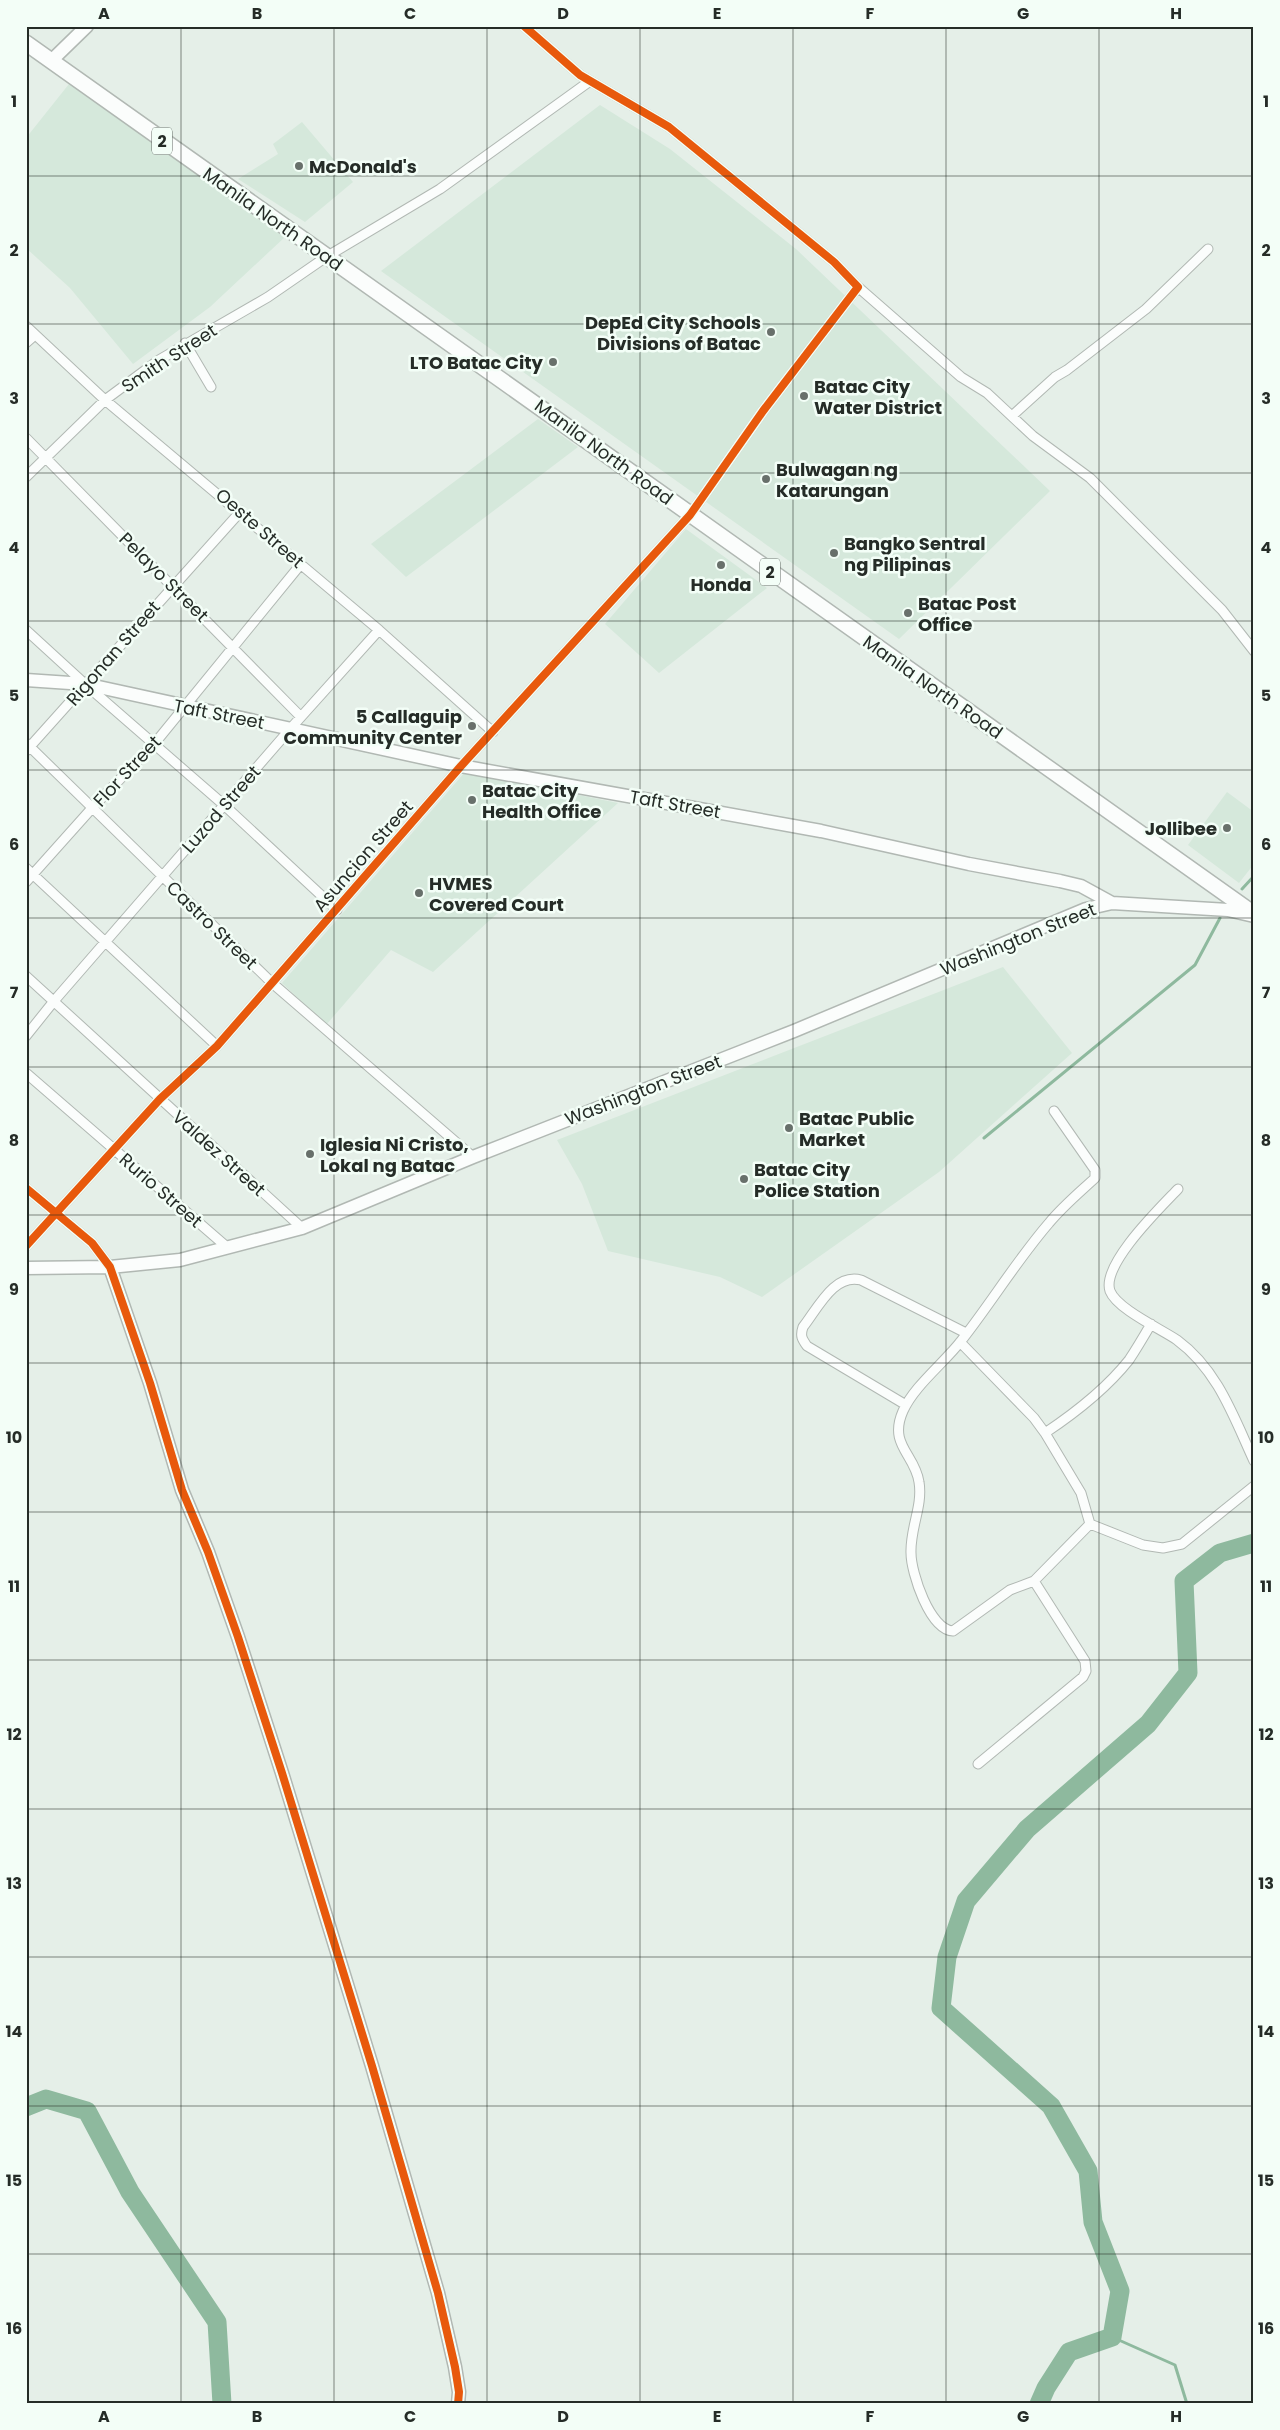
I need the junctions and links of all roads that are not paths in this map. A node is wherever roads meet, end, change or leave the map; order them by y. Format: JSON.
{"nodes":[{"id":1,"x":87,"y":26,"type":"edge"},
{"id":2,"x":524,"y":26,"type":"edge"},
{"id":3,"x":32,"y":48,"type":"edge"},
{"id":4,"x":51,"y":61,"type":"junction"},
{"id":5,"x":590,"y":81,"type":"junction"},
{"id":6,"x":1208,"y":249,"type":"dead end"},
{"id":7,"x":326,"y":257,"type":"junction"},
{"id":8,"x":858,"y":286,"type":"junction"},
{"id":9,"x":26,"y":326,"type":"edge"},
{"id":10,"x":35,"y":335,"type":"junction"},
{"id":11,"x":26,"y":343,"type":"edge"},
{"id":12,"x":185,"y":343,"type":"junction"},
{"id":13,"x":211,"y":387,"type":"dead end"},
{"id":14,"x":105,"y":400,"type":"junction"},
{"id":15,"x":1013,"y":416,"type":"junction"},
{"id":16,"x":26,"y":438,"type":"edge"},
{"id":17,"x":46,"y":458,"type":"junction"},
{"id":18,"x":26,"y":477,"type":"edge"},
{"id":19,"x":241,"y":511,"type":"junction"},
{"id":20,"x":690,"y":515,"type":"junction"},
{"id":21,"x":301,"y":564,"type":"junction"},
{"id":22,"x":171,"y":587,"type":"junction"},
{"id":23,"x":26,"y":630,"type":"edge"},
{"id":24,"x":380,"y":630,"type":"junction"},
{"id":25,"x":234,"y":647,"type":"junction"},
{"id":26,"x":1254,"y":651,"type":"edge"},
{"id":27,"x":26,"y":680,"type":"edge"},
{"id":28,"x":85,"y":684,"type":"junction"},
{"id":29,"x":184,"y":707,"type":"junction"},
{"id":30,"x":301,"y":717,"type":"junction"},
{"id":31,"x":291,"y":728,"type":"junction"},
{"id":32,"x":492,"y":732,"type":"junction"},
{"id":33,"x":155,"y":743,"type":"junction"},
{"id":34,"x":28,"y":747,"type":"edge"},
{"id":35,"x":461,"y":766,"type":"junction"},
{"id":36,"x":224,"y":805,"type":"junction"},
{"id":37,"x":93,"y":807,"type":"junction"},
{"id":38,"x":26,"y":868,"type":"edge"},
{"id":39,"x":33,"y":875,"type":"junction"},
{"id":40,"x":162,"y":876,"type":"junction"},
{"id":41,"x":26,"y":882,"type":"edge"},
{"id":42,"x":1112,"y":903,"type":"junction"},
{"id":43,"x":337,"y":910,"type":"junction"},
{"id":44,"x":1254,"y":915,"type":"edge"},
{"id":45,"x":107,"y":941,"type":"junction"},
{"id":46,"x":26,"y":976,"type":"edge"},
{"id":47,"x":271,"y":982,"type":"junction"},
{"id":48,"x":54,"y":1001,"type":"junction"},
{"id":49,"x":26,"y":1036,"type":"edge"},
{"id":50,"x":217,"y":1046,"type":"junction"},
{"id":51,"x":26,"y":1073,"type":"edge"},
{"id":52,"x":160,"y":1099,"type":"junction"},
{"id":53,"x":1054,"y":1111,"type":"dead end"},
{"id":54,"x":114,"y":1148,"type":"junction"},
{"id":55,"x":473,"y":1157,"type":"junction"},
{"id":56,"x":26,"y":1188,"type":"edge"},
{"id":57,"x":1178,"y":1189,"type":"dead end"},
{"id":58,"x":55,"y":1212,"type":"junction"},
{"id":59,"x":302,"y":1228,"type":"junction"},
{"id":60,"x":26,"y":1246,"type":"edge"},
{"id":61,"x":228,"y":1248,"type":"junction"},
{"id":62,"x":110,"y":1267,"type":"junction"},
{"id":63,"x":26,"y":1268,"type":"edge"},
{"id":64,"x":1151,"y":1324,"type":"junction"},
{"id":65,"x":966,"y":1334,"type":"junction"},
{"id":66,"x":960,"y":1342,"type":"junction"},
{"id":67,"x":906,"y":1405,"type":"junction"},
{"id":68,"x":1045,"y":1433,"type":"junction"},
{"id":69,"x":1254,"y":1461,"type":"edge"},
{"id":70,"x":1254,"y":1486,"type":"edge"},
{"id":71,"x":1090,"y":1524,"type":"junction"},
{"id":72,"x":1034,"y":1581,"type":"junction"},
{"id":73,"x":978,"y":1764,"type":"dead end"},
{"id":74,"x":458,"y":2404,"type":"edge"}],
"edges":[{"from":1,"to":4,"type":"street"},
{"from":2,"to":5,"type":"street"},
{"from":3,"to":4,"type":"highway","name":"Manila North Road","number":"2"},
{"from":4,"to":7,"type":"highway","name":"Manila North Road","number":"2"},
{"from":5,"to":7,"type":"street","name":"Smith Street"},
{"from":5,"to":8,"type":"street"},
{"from":6,"to":15,"type":"street"},
{"from":7,"to":12,"type":"street","name":"Smith Street"},
{"from":7,"to":20,"type":"highway","name":"Manila North Road","number":"2"},
{"from":8,"to":15,"type":"street"},
{"from":8,"to":20,"type":"street","name":"Asuncion Street"},
{"from":9,"to":10,"type":"street","name":"Oeste Street"},
{"from":10,"to":11,"type":"street"},
{"from":10,"to":14,"type":"street","name":"Oeste Street"},
{"from":12,"to":13,"type":"street"},
{"from":12,"to":14,"type":"street","name":"Smith Street"},
{"from":14,"to":17,"type":"street","name":"Smith Street"},
{"from":14,"to":19,"type":"street","name":"Oeste Street"},
{"from":15,"to":26,"type":"street"},
{"from":16,"to":17,"type":"street","name":"Pelayo Street"},
{"from":17,"to":18,"type":"street","name":"Smith Street"},
{"from":17,"to":22,"type":"street","name":"Pelayo Street"},
{"from":19,"to":21,"type":"street","name":"Oeste Street"},
{"from":19,"to":22,"type":"street","name":"Rigonan Street"},
{"from":20,"to":32,"type":"street","name":"Asuncion Street"},
{"from":20,"to":44,"type":"highway","name":"Manila North Road","number":"2"},
{"from":21,"to":24,"type":"street","name":"Oeste Street"},
{"from":21,"to":25,"type":"street","name":"Flor Street"},
{"from":22,"to":25,"type":"street","name":"Pelayo Street"},
{"from":22,"to":28,"type":"street","name":"Rigonan Street"},
{"from":23,"to":28,"type":"street"},
{"from":24,"to":30,"type":"street","name":"Luzod Street"},
{"from":24,"to":32,"type":"street","name":"Oeste Street"},
{"from":25,"to":29,"type":"street","name":"Flor Street"},
{"from":25,"to":30,"type":"street","name":"Pelayo Street"},
{"from":27,"to":28,"type":"street","name":"Taft Street"},
{"from":28,"to":29,"type":"street","name":"Taft Street"},
{"from":28,"to":33,"type":"street"},
{"from":28,"to":34,"type":"street","name":"Rigonan Street"},
{"from":29,"to":31,"type":"street","name":"Taft Street"},
{"from":29,"to":33,"type":"street","name":"Flor Street"},
{"from":30,"to":31,"type":"street","name":"Luzod Street"},
{"from":31,"to":35,"type":"street","name":"Taft Street"},
{"from":31,"to":36,"type":"street","name":"Luzod Street"},
{"from":32,"to":35,"type":"street","name":"Asuncion Street"},
{"from":33,"to":36,"type":"street"},
{"from":33,"to":37,"type":"street","name":"Flor Street"},
{"from":34,"to":37,"type":"street","name":"Castro Street"},
{"from":35,"to":42,"type":"street","name":"Taft Street"},
{"from":35,"to":43,"type":"street","name":"Asuncion Street"},
{"from":36,"to":40,"type":"street","name":"Luzod Street"},
{"from":36,"to":43,"type":"street"},
{"from":37,"to":39,"type":"street","name":"Flor Street"},
{"from":37,"to":40,"type":"street","name":"Castro Street"},
{"from":38,"to":39,"type":"street"},
{"from":39,"to":41,"type":"street","name":"Flor Street"},
{"from":39,"to":45,"type":"street"},
{"from":40,"to":45,"type":"street","name":"Luzod Street"},
{"from":40,"to":47,"type":"street","name":"Castro Street"},
{"from":42,"to":44,"type":"street","name":"Washington Street"},
{"from":42,"to":55,"type":"street","name":"Washington Street"},
{"from":43,"to":47,"type":"street","name":"Asuncion Street"},
{"from":45,"to":48,"type":"street","name":"Luzod Street"},
{"from":45,"to":50,"type":"street"},
{"from":46,"to":48,"type":"street","name":"Valdez Street"},
{"from":47,"to":50,"type":"street","name":"Asuncion Street"},
{"from":47,"to":55,"type":"street","name":"Castro Street"},
{"from":48,"to":49,"type":"street","name":"Luzod Street"},
{"from":48,"to":52,"type":"street","name":"Valdez Street"},
{"from":50,"to":52,"type":"street","name":"Asuncion Street"},
{"from":51,"to":54,"type":"street","name":"Rurio Street"},
{"from":52,"to":54,"type":"street","name":"Asuncion Street"},
{"from":52,"to":59,"type":"street","name":"Valdez Street"},
{"from":53,"to":65,"type":"street"},
{"from":54,"to":58,"type":"street","name":"Asuncion Street"},
{"from":54,"to":61,"type":"street","name":"Rurio Street"},
{"from":55,"to":59,"type":"street","name":"Washington Street"},
{"from":56,"to":58,"type":"street"},
{"from":57,"to":64,"type":"street"},
{"from":58,"to":60,"type":"street","name":"Asuncion Street"},
{"from":58,"to":62,"type":"street"},
{"from":59,"to":61,"type":"street","name":"Washington Street"},
{"from":61,"to":62,"type":"street","name":"Washington Street"},
{"from":62,"to":63,"type":"street","name":"Washington Street"},
{"from":62,"to":74,"type":"street"},
{"from":64,"to":68,"type":"street"},
{"from":64,"to":69,"type":"street"},
{"from":65,"to":66,"type":"street"},
{"from":65,"to":67,"type":"street"},
{"from":66,"to":67,"type":"street"},
{"from":66,"to":68,"type":"street"},
{"from":67,"to":72,"type":"street"},
{"from":68,"to":71,"type":"street"},
{"from":70,"to":71,"type":"street"},
{"from":71,"to":72,"type":"street"},
{"from":72,"to":73,"type":"street"}]}
